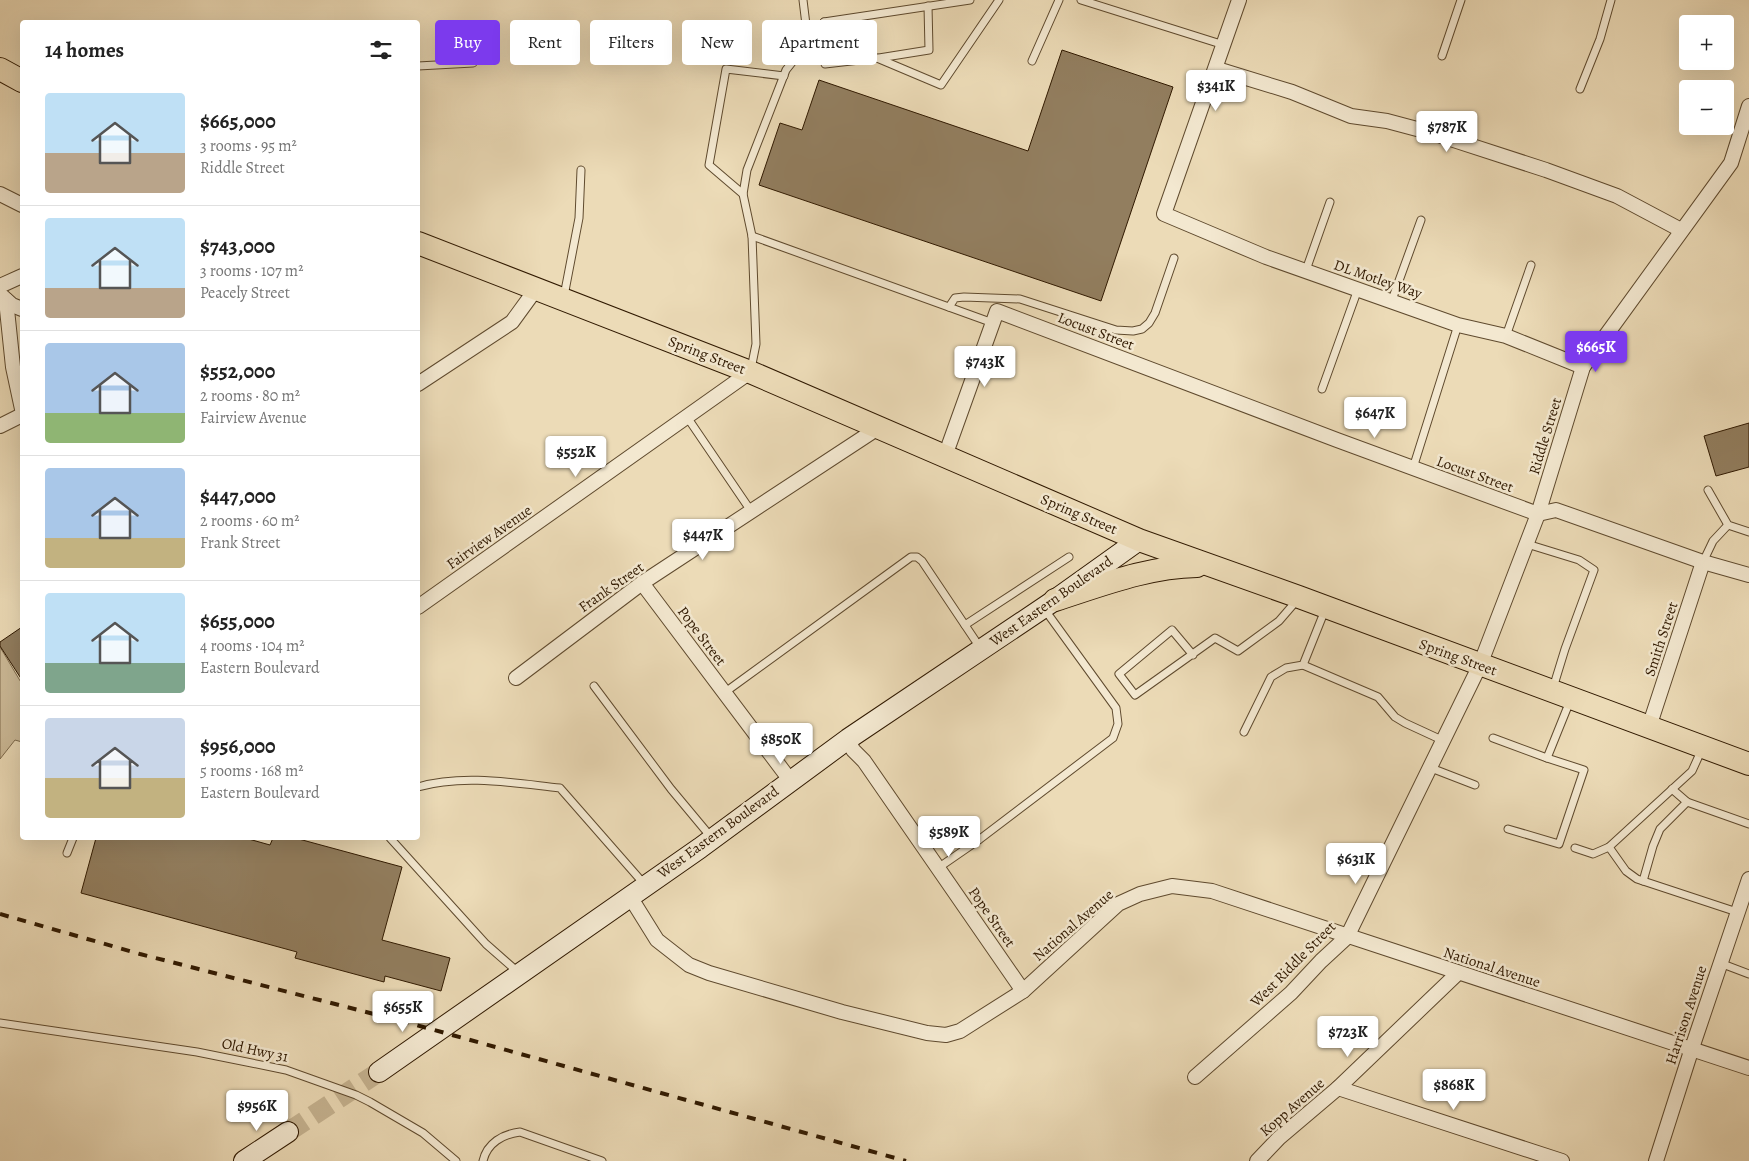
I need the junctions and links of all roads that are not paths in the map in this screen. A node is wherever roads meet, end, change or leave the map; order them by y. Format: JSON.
{"nodes":[{"id":1,"x":803,"y":0,"type":"edge"},
{"id":2,"x":970,"y":0,"type":"edge"},
{"id":3,"x":999,"y":0,"type":"edge"},
{"id":4,"x":1059,"y":0,"type":"edge"},
{"id":5,"x":1081,"y":0,"type":"edge"},
{"id":6,"x":1239,"y":0,"type":"edge"},
{"id":7,"x":1461,"y":0,"type":"edge"},
{"id":8,"x":1611,"y":0,"type":"edge"},
{"id":9,"x":928,"y":6,"type":"junction"},
{"id":10,"x":805,"y":20,"type":"edge"},
{"id":11,"x":837,"y":20,"type":"edge"},
{"id":12,"x":1224,"y":45,"type":"junction"},
{"id":13,"x":1442,"y":56,"type":"dead end"},
{"id":14,"x":877,"y":58,"type":"joint"},
{"id":15,"x":1032,"y":61,"type":"dead end"},
{"id":16,"x":436,"y":65,"type":"edge"},
{"id":17,"x":790,"y":65,"type":"edge"},
{"id":18,"x":420,"y":66,"type":"edge"},
{"id":19,"x":0,"y":69,"type":"edge"},
{"id":20,"x":1217,"y":69,"type":"junction"},
{"id":21,"x":784,"y":76,"type":"junction"},
{"id":22,"x":20,"y":80,"type":"edge"},
{"id":23,"x":1580,"y":89,"type":"dead end"},
{"id":24,"x":1749,"y":106,"type":"edge"},
{"id":25,"x":581,"y":170,"type":"dead end"},
{"id":26,"x":0,"y":194,"type":"edge"},
{"id":27,"x":743,"y":194,"type":"junction"},
{"id":28,"x":1330,"y":202,"type":"dead end"},
{"id":29,"x":20,"y":204,"type":"edge"},
{"id":30,"x":1421,"y":220,"type":"dead end"},
{"id":31,"x":1681,"y":230,"type":"junction"},
{"id":32,"x":752,"y":236,"type":"junction"},
{"id":33,"x":420,"y":244,"type":"edge"},
{"id":34,"x":1174,"y":258,"type":"dead end"},
{"id":35,"x":1532,"y":265,"type":"dead end"},
{"id":36,"x":1306,"y":270,"type":"junction"},
{"id":37,"x":20,"y":277,"type":"edge"},
{"id":38,"x":0,"y":286,"type":"edge"},
{"id":39,"x":536,"y":288,"type":"junction"},
{"id":40,"x":1358,"y":289,"type":"junction"},
{"id":41,"x":3,"y":297,"type":"edge"},
{"id":42,"x":564,"y":299,"type":"junction"},
{"id":43,"x":1392,"y":300,"type":"junction"},
{"id":44,"x":20,"y":308,"type":"edge"},
{"id":45,"x":949,"y":308,"type":"junction"},
{"id":46,"x":995,"y":317,"type":"junction"},
{"id":47,"x":1458,"y":325,"type":"junction"},
{"id":48,"x":1506,"y":336,"type":"junction"},
{"id":49,"x":1583,"y":367,"type":"junction"},
{"id":50,"x":750,"y":372,"type":"junction"},
{"id":51,"x":420,"y":383,"type":"edge"},
{"id":52,"x":1322,"y":388,"type":"dead end"},
{"id":53,"x":20,"y":400,"type":"edge"},
{"id":54,"x":20,"y":416,"type":"edge"},
{"id":55,"x":687,"y":417,"type":"junction"},
{"id":56,"x":0,"y":426,"type":"edge"},
{"id":57,"x":878,"y":428,"type":"junction"},
{"id":58,"x":945,"y":456,"type":"junction"},
{"id":59,"x":1413,"y":468,"type":"junction"},
{"id":60,"x":1708,"y":490,"type":"dead end"},
{"id":61,"x":751,"y":511,"type":"junction"},
{"id":62,"x":1538,"y":514,"type":"junction"},
{"id":63,"x":1728,"y":525,"type":"junction"},
{"id":64,"x":1749,"y":532,"type":"edge"},
{"id":65,"x":1139,"y":540,"type":"junction"},
{"id":66,"x":1527,"y":544,"type":"junction"},
{"id":67,"x":1069,"y":557,"type":"dead end"},
{"id":68,"x":1703,"y":562,"type":"junction"},
{"id":69,"x":1208,"y":565,"type":"junction"},
{"id":70,"x":1749,"y":575,"type":"edge"},
{"id":71,"x":642,"y":583,"type":"junction"},
{"id":72,"x":1300,"y":597,"type":"junction"},
{"id":73,"x":1049,"y":604,"type":"junction"},
{"id":74,"x":420,"y":606,"type":"edge"},
{"id":75,"x":1326,"y":607,"type":"junction"},
{"id":76,"x":965,"y":624,"type":"junction"},
{"id":77,"x":982,"y":650,"type":"junction"},
{"id":78,"x":1193,"y":655,"type":"junction"},
{"id":79,"x":1303,"y":664,"type":"junction"},
{"id":80,"x":1480,"y":665,"type":"junction"},
{"id":81,"x":516,"y":678,"type":"dead end"},
{"id":82,"x":594,"y":686,"type":"dead end"},
{"id":83,"x":724,"y":693,"type":"junction"},
{"id":84,"x":1562,"y":695,"type":"junction"},
{"id":85,"x":1649,"y":727,"type":"junction"},
{"id":86,"x":1244,"y":732,"type":"dead end"},
{"id":87,"x":1493,"y":738,"type":"dead end"},
{"id":88,"x":848,"y":739,"type":"junction"},
{"id":89,"x":1444,"y":741,"type":"junction"},
{"id":90,"x":1703,"y":747,"type":"junction"},
{"id":91,"x":1547,"y":758,"type":"junction"},
{"id":92,"x":1749,"y":764,"type":"edge"},
{"id":93,"x":1431,"y":768,"type":"junction"},
{"id":94,"x":790,"y":780,"type":"junction"},
{"id":95,"x":1475,"y":785,"type":"dead end"},
{"id":96,"x":420,"y":786,"type":"edge"},
{"id":97,"x":1672,"y":789,"type":"junction"},
{"id":98,"x":1687,"y":802,"type":"junction"},
{"id":99,"x":1749,"y":824,"type":"edge"},
{"id":100,"x":1508,"y":829,"type":"dead end"},
{"id":101,"x":711,"y":838,"type":"junction"},
{"id":102,"x":72,"y":840,"type":"edge"},
{"id":103,"x":392,"y":840,"type":"edge"},
{"id":104,"x":1575,"y":848,"type":"dead end"},
{"id":105,"x":1609,"y":848,"type":"junction"},
{"id":106,"x":67,"y":853,"type":"dead end"},
{"id":107,"x":938,"y":868,"type":"junction"},
{"id":108,"x":1749,"y":879,"type":"edge"},
{"id":109,"x":1643,"y":881,"type":"junction"},
{"id":110,"x":637,"y":890,"type":"junction"},
{"id":111,"x":1737,"y":912,"type":"junction"},
{"id":112,"x":1347,"y":936,"type":"junction"},
{"id":113,"x":1720,"y":964,"type":"junction"},
{"id":114,"x":519,"y":973,"type":"junction"},
{"id":115,"x":1458,"y":973,"type":"junction"},
{"id":116,"x":1749,"y":974,"type":"edge"},
{"id":117,"x":1023,"y":991,"type":"junction"},
{"id":118,"x":0,"y":1022,"type":"edge"},
{"id":119,"x":1692,"y":1048,"type":"junction"},
{"id":120,"x":1749,"y":1068,"type":"edge"},
{"id":121,"x":379,"y":1072,"type":"tunnel mouth"},
{"id":122,"x":1195,"y":1077,"type":"dead end"},
{"id":123,"x":1338,"y":1088,"type":"junction"},
{"id":124,"x":288,"y":1132,"type":"tunnel mouth"},
{"id":125,"x":244,"y":1161,"type":"edge"},
{"id":126,"x":456,"y":1161,"type":"edge"},
{"id":127,"x":483,"y":1161,"type":"edge"},
{"id":128,"x":602,"y":1161,"type":"edge"},
{"id":129,"x":1257,"y":1161,"type":"edge"},
{"id":130,"x":1562,"y":1161,"type":"edge"},
{"id":131,"x":1656,"y":1161,"type":"edge"}],
"edges":[{"from":1,"to":10,"type":"lane"},
{"from":2,"to":9,"type":"lane"},
{"from":3,"to":14,"type":"lane"},
{"from":4,"to":15,"type":"lane"},
{"from":5,"to":12,"type":"lane"},
{"from":6,"to":12,"type":"street"},
{"from":7,"to":13,"type":"lane"},
{"from":8,"to":23,"type":"lane"},
{"from":9,"to":11,"type":"lane"},
{"from":9,"to":14,"type":"lane"},
{"from":12,"to":20,"type":"street"},
{"from":16,"to":18,"type":"lane"},
{"from":17,"to":21,"type":"lane"},
{"from":19,"to":22,"type":"main road"},
{"from":20,"to":31,"type":"street"},
{"from":20,"to":36,"type":"street","name":"DL Motley Way"},
{"from":21,"to":27,"type":"lane"},
{"from":21,"to":27,"type":"lane"},
{"from":24,"to":31,"type":"street","name":"Riddle Street"},
{"from":25,"to":42,"type":"lane"},
{"from":26,"to":29,"type":"street"},
{"from":27,"to":32,"type":"lane"},
{"from":28,"to":36,"type":"lane"},
{"from":30,"to":43,"type":"lane"},
{"from":31,"to":49,"type":"street","name":"Riddle Street"},
{"from":32,"to":45,"type":"lane"},
{"from":32,"to":50,"type":"lane"},
{"from":33,"to":39,"type":"main road","name":"Spring Street"},
{"from":34,"to":45,"type":"lane"},
{"from":35,"to":48,"type":"lane"},
{"from":36,"to":40,"type":"street","name":"DL Motley Way"},
{"from":37,"to":38,"type":"street"},
{"from":39,"to":42,"type":"main road","name":"Spring Street"},
{"from":39,"to":51,"type":"street"},
{"from":40,"to":43,"type":"street","name":"DL Motley Way"},
{"from":40,"to":52,"type":"lane"},
{"from":41,"to":44,"type":"street"},
{"from":41,"to":53,"type":"street"},
{"from":42,"to":50,"type":"main road","name":"Spring Street"},
{"from":43,"to":47,"type":"street","name":"DL Motley Way"},
{"from":45,"to":46,"type":"lane"},
{"from":46,"to":58,"type":"street"},
{"from":46,"to":59,"type":"street","name":"Locust Street"},
{"from":47,"to":48,"type":"street","name":"DL Motley Way"},
{"from":47,"to":59,"type":"lane"},
{"from":48,"to":49,"type":"street","name":"DL Motley Way"},
{"from":49,"to":62,"type":"street","name":"Riddle Street"},
{"from":50,"to":55,"type":"street","name":"Fairview Avenue"},
{"from":50,"to":57,"type":"main road","name":"Spring Street"},
{"from":54,"to":56,"type":"street"},
{"from":55,"to":61,"type":"lane"},
{"from":55,"to":74,"type":"street","name":"Fairview Avenue"},
{"from":57,"to":58,"type":"main road","name":"Spring Street"},
{"from":57,"to":61,"type":"street","name":"Frank Street"},
{"from":58,"to":65,"type":"main road","name":"Spring Street"},
{"from":59,"to":62,"type":"street","name":"Locust Street"},
{"from":60,"to":63,"type":"lane"},
{"from":61,"to":71,"type":"street","name":"Frank Street"},
{"from":62,"to":66,"type":"street","name":"Riddle Street"},
{"from":62,"to":68,"type":"street","name":"Locust Street"},
{"from":63,"to":64,"type":"lane"},
{"from":63,"to":68,"type":"lane"},
{"from":65,"to":69,"type":"main road","name":"Spring Street"},
{"from":65,"to":73,"type":"main road","name":"West Eastern Boulevard"},
{"from":66,"to":80,"type":"street","name":"Riddle Street"},
{"from":66,"to":84,"type":"lane"},
{"from":67,"to":76,"type":"lane"},
{"from":68,"to":70,"type":"street","name":"Locust Street"},
{"from":68,"to":85,"type":"street","name":"Smith Street"},
{"from":69,"to":72,"type":"main road","name":"Spring Street"},
{"from":69,"to":73,"type":"main road"},
{"from":71,"to":81,"type":"street","name":"Frank Street"},
{"from":71,"to":83,"type":"street","name":"Pope Street"},
{"from":72,"to":75,"type":"main road","name":"Spring Street"},
{"from":72,"to":78,"type":"lane"},
{"from":73,"to":77,"type":"main road","name":"West Eastern Boulevard"},
{"from":73,"to":107,"type":"lane"},
{"from":75,"to":79,"type":"lane"},
{"from":75,"to":80,"type":"main road","name":"Spring Street"},
{"from":76,"to":77,"type":"lane"},
{"from":76,"to":83,"type":"lane"},
{"from":77,"to":88,"type":"main road","name":"West Eastern Boulevard"},
{"from":78,"to":78,"type":"lane"},
{"from":79,"to":86,"type":"lane"},
{"from":79,"to":89,"type":"lane"},
{"from":80,"to":84,"type":"main road","name":"Spring Street"},
{"from":80,"to":89,"type":"street","name":"West Riddle Street"},
{"from":82,"to":101,"type":"lane"},
{"from":83,"to":94,"type":"street","name":"Pope Street"},
{"from":84,"to":85,"type":"main road","name":"Spring Street"},
{"from":84,"to":91,"type":"lane"},
{"from":85,"to":90,"type":"main road","name":"Spring Street"},
{"from":87,"to":91,"type":"lane"},
{"from":88,"to":94,"type":"main road","name":"West Eastern Boulevard"},
{"from":88,"to":107,"type":"street","name":"Pope Street"},
{"from":89,"to":93,"type":"street","name":"West Riddle Street"},
{"from":90,"to":92,"type":"main road","name":"Spring Street"},
{"from":90,"to":97,"type":"lane"},
{"from":91,"to":100,"type":"lane"},
{"from":93,"to":95,"type":"lane"},
{"from":93,"to":112,"type":"street","name":"West Riddle Street"},
{"from":94,"to":101,"type":"main road","name":"West Eastern Boulevard"},
{"from":96,"to":110,"type":"lane"},
{"from":97,"to":98,"type":"lane"},
{"from":97,"to":105,"type":"lane"},
{"from":98,"to":99,"type":"lane"},
{"from":98,"to":109,"type":"lane"},
{"from":101,"to":110,"type":"main road","name":"West Eastern Boulevard"},
{"from":102,"to":106,"type":"lane"},
{"from":103,"to":114,"type":"lane"},
{"from":104,"to":105,"type":"lane"},
{"from":105,"to":109,"type":"lane"},
{"from":107,"to":117,"type":"street","name":"Pope Street"},
{"from":108,"to":111,"type":"street","name":"Harrison Avenue"},
{"from":109,"to":111,"type":"lane"},
{"from":110,"to":114,"type":"main road","name":"West Eastern Boulevard"},
{"from":110,"to":117,"type":"street","name":"National Avenue"},
{"from":111,"to":113,"type":"street","name":"Harrison Avenue"},
{"from":112,"to":115,"type":"street","name":"National Avenue"},
{"from":112,"to":117,"type":"street","name":"National Avenue"},
{"from":112,"to":122,"type":"street","name":"West Riddle Street"},
{"from":113,"to":116,"type":"lane"},
{"from":113,"to":119,"type":"street","name":"Harrison Avenue"},
{"from":114,"to":121,"type":"main road","name":"West Eastern Boulevard"},
{"from":115,"to":119,"type":"street","name":"National Avenue"},
{"from":115,"to":123,"type":"street","name":"Kopp Avenue"},
{"from":118,"to":126,"type":"lane","name":"Old Hwy 31"},
{"from":119,"to":120,"type":"street","name":"National Avenue"},
{"from":119,"to":131,"type":"street","name":"Harrison Avenue"},
{"from":123,"to":129,"type":"street","name":"Kopp Avenue"},
{"from":123,"to":130,"type":"street"},
{"from":124,"to":125,"type":"main road"},
{"from":127,"to":128,"type":"lane"}]}
